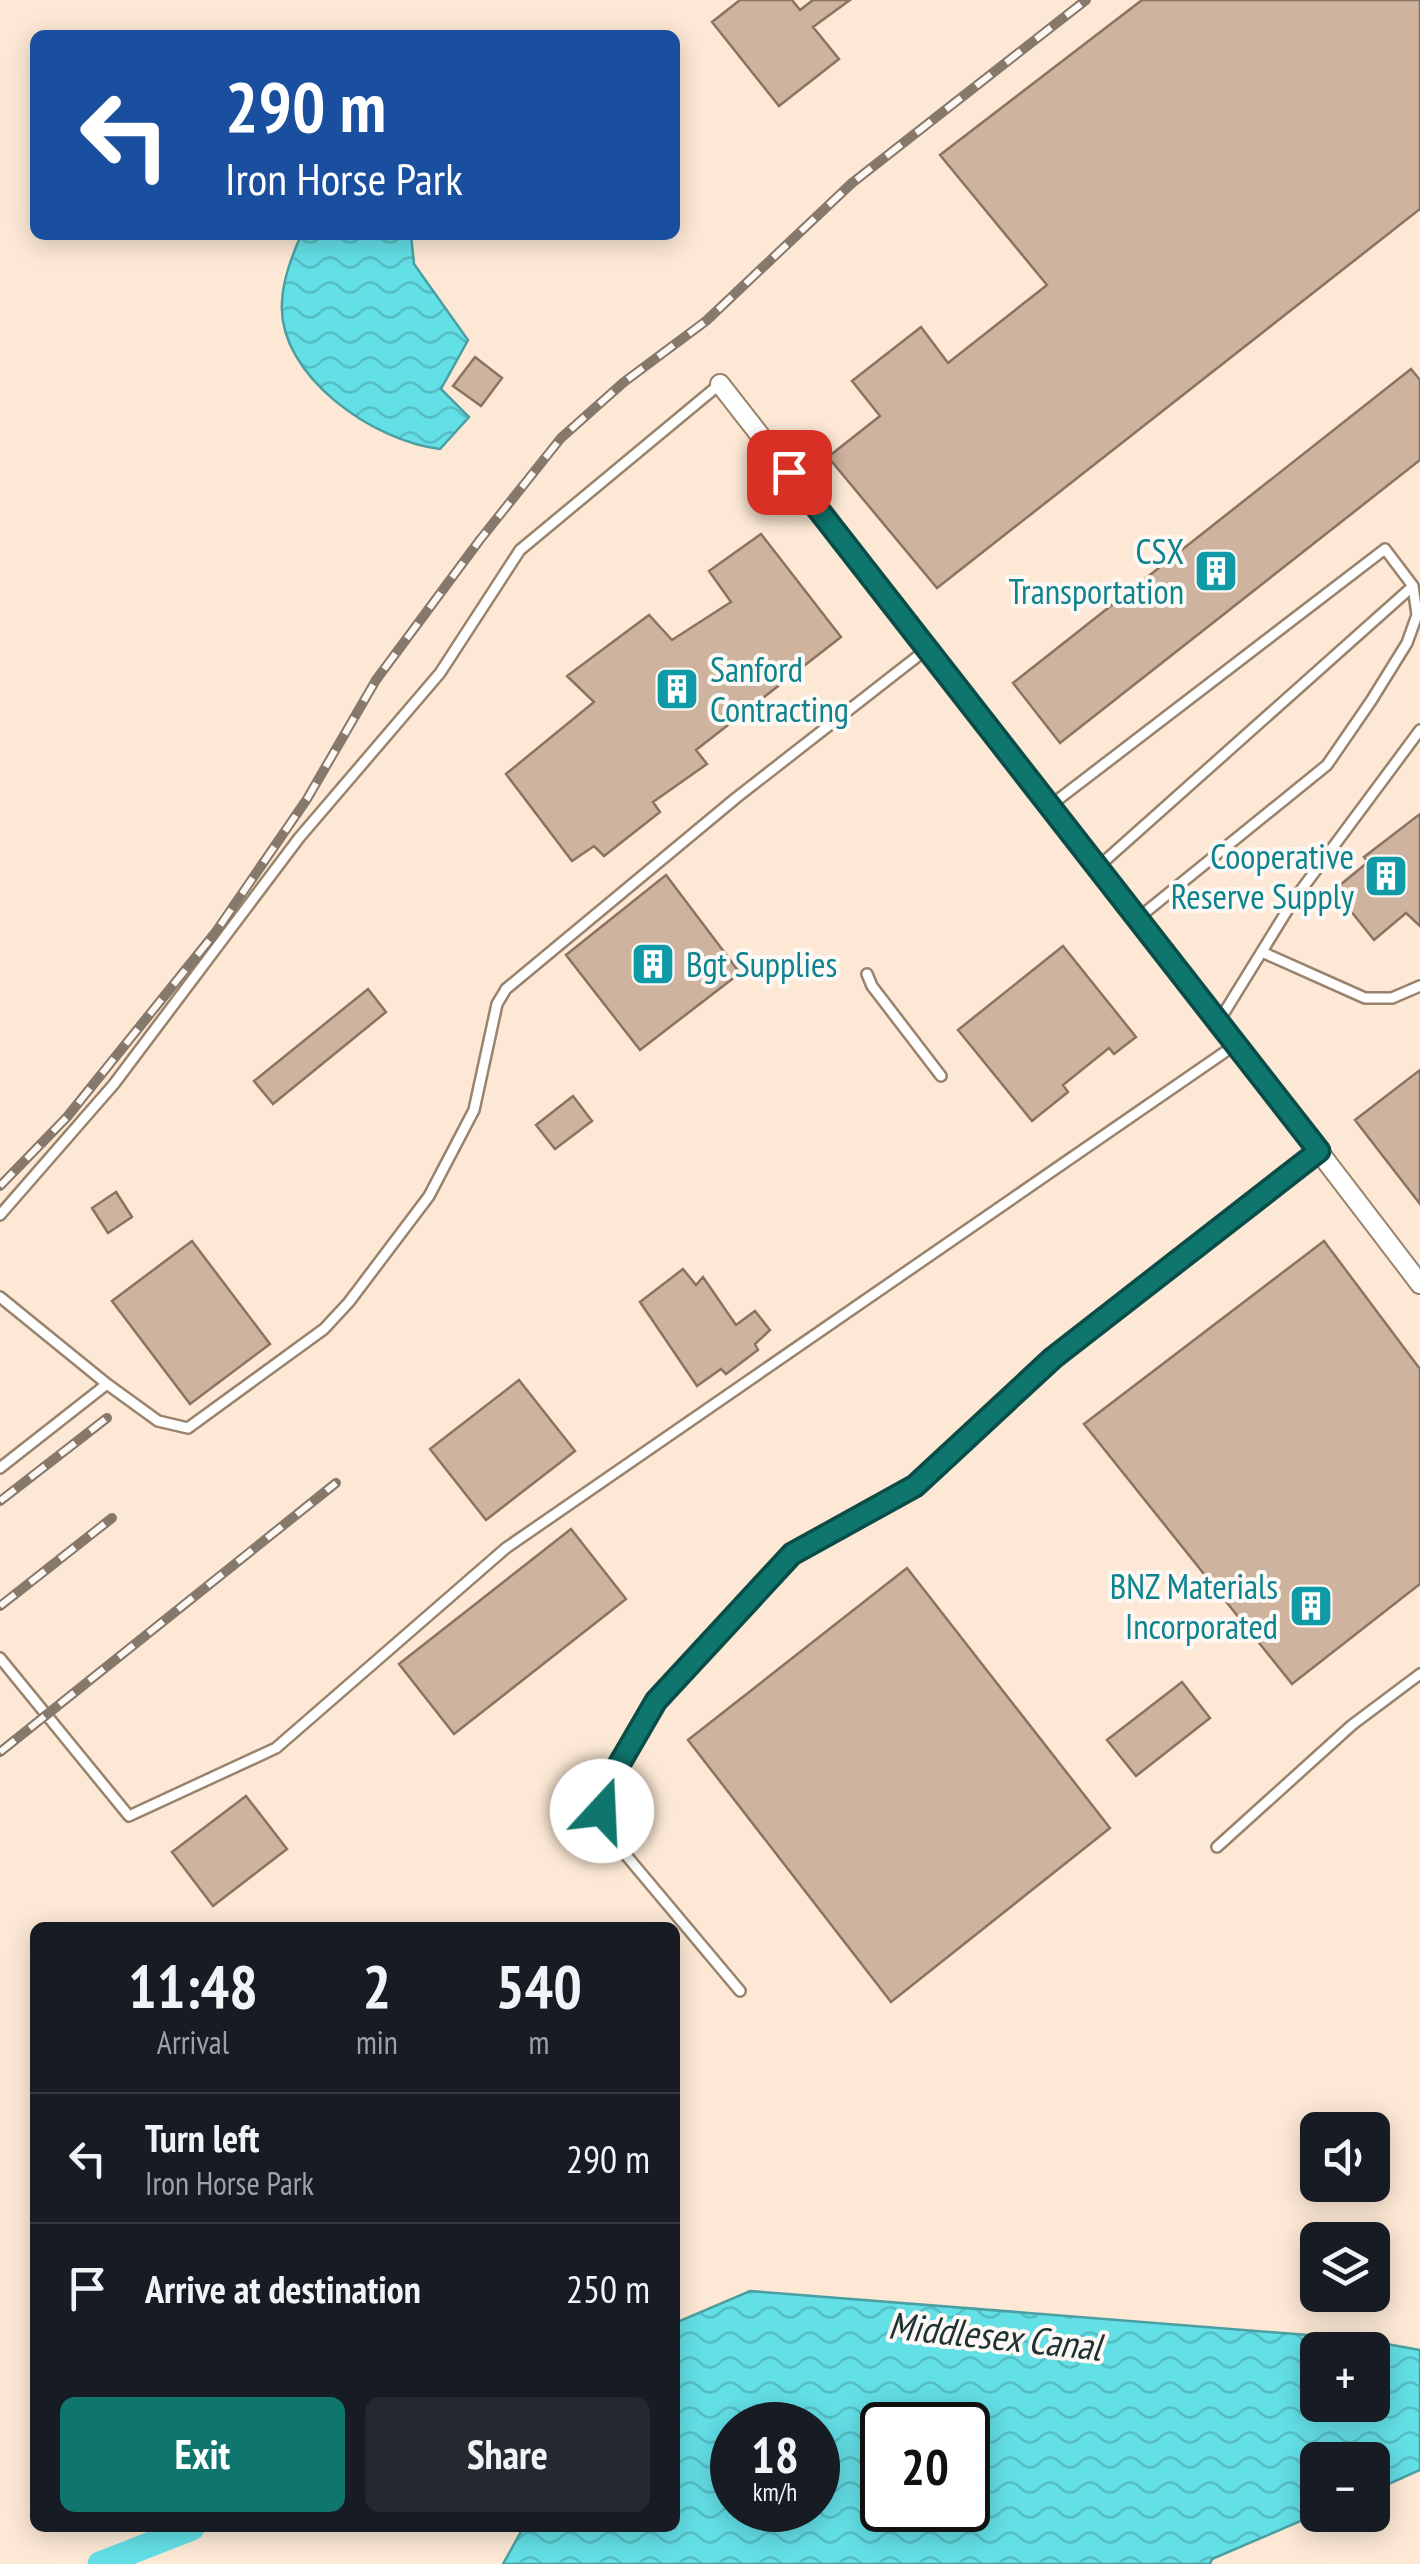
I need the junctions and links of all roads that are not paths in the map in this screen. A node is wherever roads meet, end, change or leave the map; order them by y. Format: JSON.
{"nodes":[{"id":1,"x":720,"y":384,"type":"joint"},
{"id":2,"x":1413,"y":586,"type":"junction"},
{"id":3,"x":927,"y":649,"type":"junction"},
{"id":4,"x":1420,"y":730,"type":"edge"},
{"id":5,"x":1049,"y":807,"type":"junction"},
{"id":6,"x":1097,"y":868,"type":"junction"},
{"id":7,"x":1137,"y":919,"type":"junction"},
{"id":8,"x":1262,"y":952,"type":"junction"},
{"id":9,"x":867,"y":974,"type":"dead end"},
{"id":10,"x":1420,"y":986,"type":"edge"},
{"id":11,"x":1219,"y":1021,"type":"junction"},
{"id":12,"x":1237,"y":1043,"type":"junction"},
{"id":13,"x":941,"y":1076,"type":"dead end"},
{"id":14,"x":1319,"y":1151,"type":"junction"},
{"id":15,"x":0,"y":1215,"type":"edge"},
{"id":16,"x":1420,"y":1284,"type":"edge"},
{"id":17,"x":0,"y":1297,"type":"edge"},
{"id":18,"x":107,"y":1384,"type":"junction"},
{"id":19,"x":0,"y":1468,"type":"edge"},
{"id":20,"x":0,"y":1658,"type":"edge"},
{"id":21,"x":1420,"y":1674,"type":"edge"},
{"id":22,"x":1217,"y":1847,"type":"dead end"},
{"id":23,"x":740,"y":1991,"type":"dead end"}],
"edges":[{"from":1,"to":3,"type":"street"},
{"from":1,"to":15,"type":"lane"},
{"from":2,"to":5,"type":"lane"},
{"from":2,"to":6,"type":"lane"},
{"from":2,"to":7,"type":"lane"},
{"from":3,"to":5,"type":"street"},
{"from":3,"to":18,"type":"lane"},
{"from":4,"to":8,"type":"lane"},
{"from":5,"to":6,"type":"street"},
{"from":6,"to":7,"type":"street"},
{"from":7,"to":11,"type":"street"},
{"from":8,"to":10,"type":"lane"},
{"from":8,"to":11,"type":"lane"},
{"from":9,"to":13,"type":"lane"},
{"from":11,"to":12,"type":"street"},
{"from":12,"to":14,"type":"street"},
{"from":12,"to":20,"type":"lane"},
{"from":14,"to":16,"type":"street"},
{"from":14,"to":23,"type":"lane"},
{"from":17,"to":18,"type":"lane"},
{"from":18,"to":19,"type":"lane"},
{"from":21,"to":22,"type":"lane"}]}
